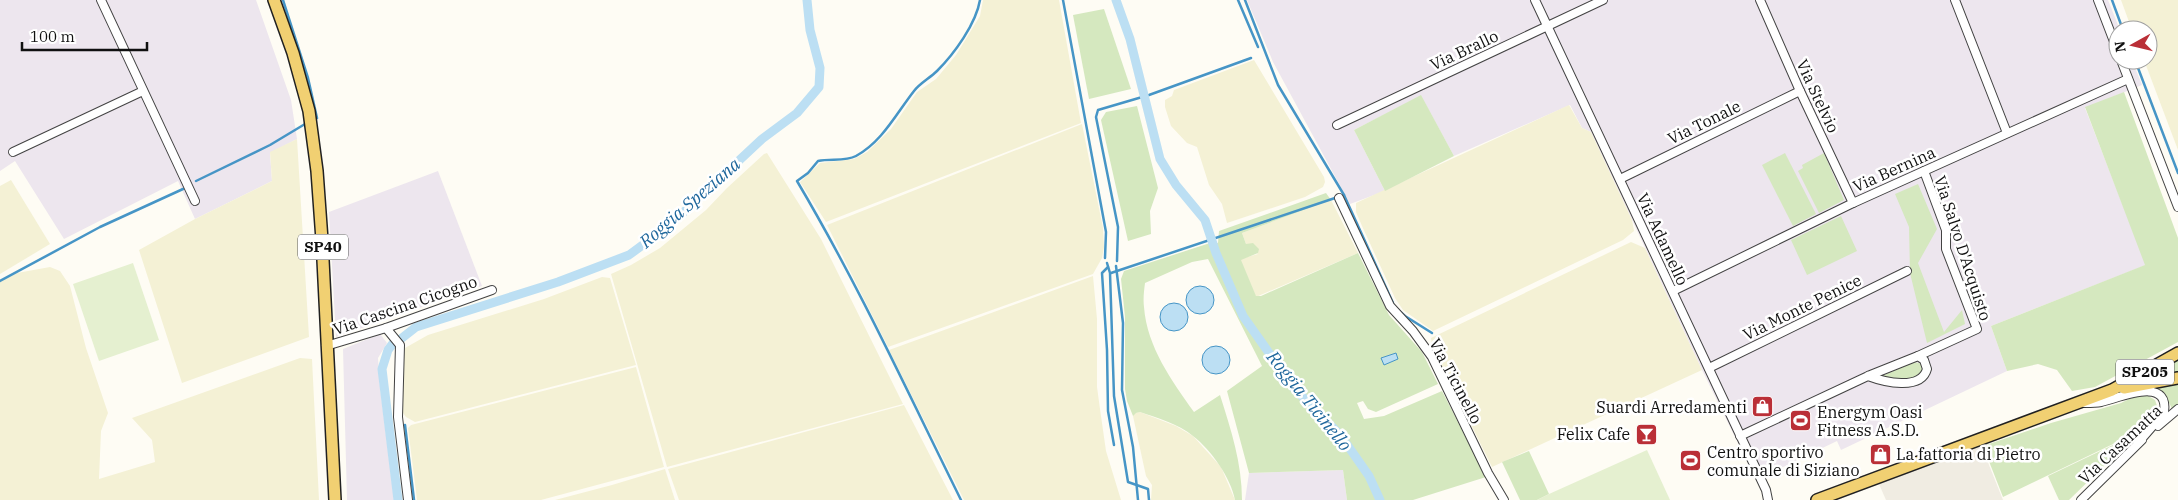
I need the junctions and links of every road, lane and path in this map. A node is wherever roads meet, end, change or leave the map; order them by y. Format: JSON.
{"nodes":[{"id":1,"x":101,"y":0,"type":"edge"},
{"id":2,"x":274,"y":0,"type":"edge"},
{"id":3,"x":1535,"y":0,"type":"edge"},
{"id":4,"x":1602,"y":0,"type":"edge"},
{"id":5,"x":1760,"y":0,"type":"edge"},
{"id":6,"x":1955,"y":0,"type":"edge"},
{"id":7,"x":2098,"y":0,"type":"edge"},
{"id":8,"x":1547,"y":26,"type":"junction"},
{"id":9,"x":2108,"y":26,"type":"edge"},
{"id":10,"x":2125,"y":70,"type":"edge"},
{"id":11,"x":2128,"y":79,"type":"junction"},
{"id":12,"x":143,"y":91,"type":"junction"},
{"id":13,"x":1800,"y":91,"type":"junction"},
{"id":14,"x":1336,"y":125,"type":"dead end"},
{"id":15,"x":2007,"y":133,"type":"junction"},
{"id":16,"x":13,"y":152,"type":"dead end"},
{"id":17,"x":1924,"y":171,"type":"junction"},
{"id":18,"x":1620,"y":179,"type":"junction"},
{"id":19,"x":1339,"y":198,"type":"dead end"},
{"id":20,"x":195,"y":201,"type":"dead end"},
{"id":21,"x":1853,"y":203,"type":"junction"},
{"id":22,"x":2178,"y":207,"type":"edge"},
{"id":23,"x":1907,"y":271,"type":"dead end"},
{"id":24,"x":492,"y":290,"type":"dead end"},
{"id":25,"x":1673,"y":291,"type":"junction"},
{"id":26,"x":386,"y":328,"type":"junction"},
{"id":27,"x":326,"y":346,"type":"junction"},
{"id":28,"x":2178,"y":353,"type":"edge"},
{"id":29,"x":1918,"y":356,"type":"junction"},
{"id":30,"x":1709,"y":368,"type":"junction"},
{"id":31,"x":1868,"y":376,"type":"junction"},
{"id":32,"x":2178,"y":378,"type":"edge"},
{"id":33,"x":2112,"y":390,"type":"junction"},
{"id":34,"x":2077,"y":404,"type":"junction"},
{"id":35,"x":2178,"y":409,"type":"edge"},
{"id":36,"x":1740,"y":436,"type":"junction"},
{"id":37,"x":2138,"y":443,"type":"junction"},
{"id":38,"x":1766,"y":490,"type":"junction"},
{"id":39,"x":1823,"y":499,"type":"edge"},
{"id":40,"x":334,"y":500,"type":"edge"},
{"id":41,"x":408,"y":500,"type":"edge"},
{"id":42,"x":1504,"y":500,"type":"edge"},
{"id":43,"x":1768,"y":500,"type":"edge"},
{"id":44,"x":1775,"y":500,"type":"edge"},
{"id":45,"x":2080,"y":500,"type":"edge"}],
"edges":[{"from":1,"to":12,"type":"street"},
{"from":2,"to":27,"type":"main road","number":"SP40"},
{"from":3,"to":8,"type":"street","name":"Via Adamello"},
{"from":4,"to":8,"type":"street","name":"Via Brallo"},
{"from":5,"to":13,"type":"street","name":"Via Stelvio"},
{"from":6,"to":15,"type":"street"},
{"from":7,"to":9,"type":"street"},
{"from":8,"to":14,"type":"street","name":"Via Brallo"},
{"from":8,"to":18,"type":"street","name":"Via Adamello"},
{"from":10,"to":11,"type":"street"},
{"from":11,"to":15,"type":"street","name":"Via Bernina"},
{"from":11,"to":22,"type":"street"},
{"from":12,"to":16,"type":"street"},
{"from":12,"to":20,"type":"street"},
{"from":13,"to":18,"type":"street","name":"Via Tonale"},
{"from":13,"to":21,"type":"street","name":"Via Stelvio"},
{"from":15,"to":17,"type":"street","name":"Via Bernina"},
{"from":17,"to":21,"type":"street","name":"Via Bernina"},
{"from":17,"to":29,"type":"street","name":"Via Salvo D'Acquisto"},
{"from":18,"to":25,"type":"street","name":"Via Adamello"},
{"from":19,"to":42,"type":"street","name":"Via Ticinello"},
{"from":21,"to":25,"type":"street","name":"Via Bernina"},
{"from":23,"to":30,"type":"street","name":"Via Monte Penice"},
{"from":24,"to":26,"type":"street","name":"Via Cascina Cicogno"},
{"from":25,"to":30,"type":"street","name":"Via Adamello"},
{"from":26,"to":27,"type":"street","name":"Via Cascina Cicogno"},
{"from":26,"to":41,"type":"street"},
{"from":27,"to":40,"type":"main road","number":"SP40"},
{"from":28,"to":33,"type":"main road","number":"SP205"},
{"from":29,"to":31,"type":"street","name":"Via Salvo D'Acquisto"},
{"from":29,"to":31,"type":"street"},
{"from":30,"to":36,"type":"street","name":"Via Adamello"},
{"from":31,"to":36,"type":"street","name":"Via Salvo D'Acquisto"},
{"from":32,"to":33,"type":"main road","number":"SP205"},
{"from":33,"to":34,"type":"main road","number":"SP205"},
{"from":34,"to":37,"type":"street"},
{"from":34,"to":39,"type":"main road","number":"SP205"},
{"from":35,"to":37,"type":"street","name":"Via Casamatta"},
{"from":36,"to":38,"type":"street","name":"Via Adamello"},
{"from":37,"to":45,"type":"street","name":"Via Casamatta"},
{"from":38,"to":43,"type":"street"},
{"from":38,"to":44,"type":"street"}]}
